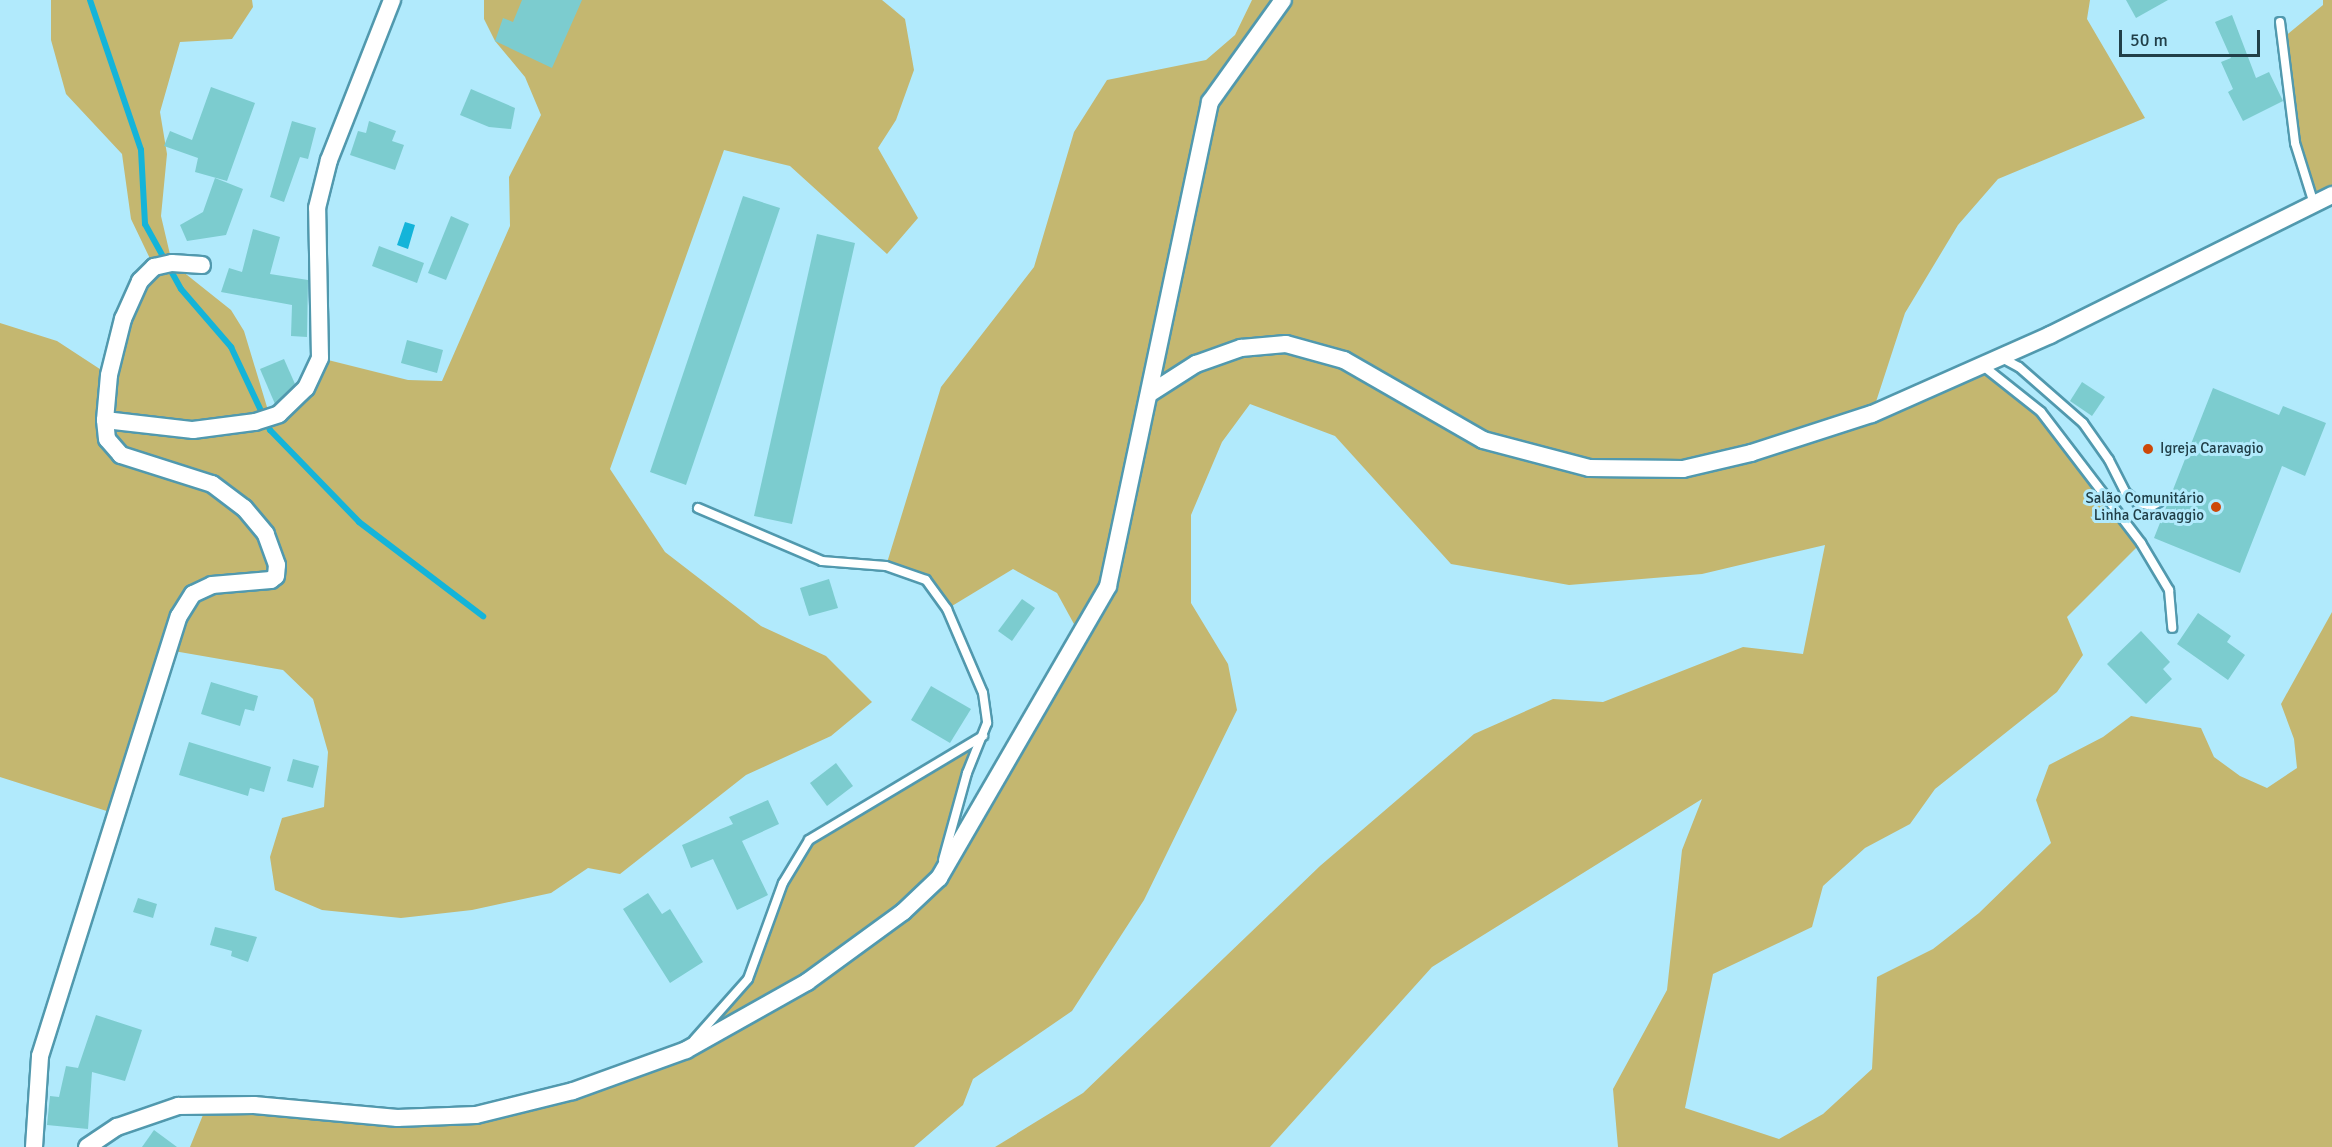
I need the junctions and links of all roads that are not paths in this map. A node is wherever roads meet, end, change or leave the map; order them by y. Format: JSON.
{"nodes":[{"id":1,"x":392,"y":0,"type":"edge"},
{"id":2,"x":1283,"y":0,"type":"edge"},
{"id":3,"x":2280,"y":22,"type":"dead end"},
{"id":4,"x":2332,"y":195,"type":"edge"},
{"id":5,"x":2314,"y":204,"type":"junction"},
{"id":6,"x":202,"y":265,"type":"dead end"},
{"id":7,"x":1999,"y":357,"type":"junction"},
{"id":8,"x":1982,"y":365,"type":"junction"},
{"id":9,"x":1149,"y":394,"type":"junction"},
{"id":10,"x":105,"y":420,"type":"junction"},
{"id":11,"x":2159,"y":502,"type":"dead end"},
{"id":12,"x":698,"y":508,"type":"dead end"},
{"id":13,"x":2172,"y":628,"type":"dead end"},
{"id":14,"x":982,"y":736,"type":"junction"},
{"id":15,"x":939,"y":878,"type":"junction"},
{"id":16,"x":686,"y":1050,"type":"junction"},
{"id":17,"x":34,"y":1147,"type":"edge"},
{"id":18,"x":87,"y":1147,"type":"edge"}],
"edges":[{"from":1,"to":10,"type":"street"},
{"from":2,"to":9,"type":"street"},
{"from":3,"to":5,"type":"lane"},
{"from":4,"to":5,"type":"street"},
{"from":5,"to":7,"type":"street"},
{"from":6,"to":10,"type":"street"},
{"from":7,"to":8,"type":"street"},
{"from":7,"to":11,"type":"lane"},
{"from":8,"to":9,"type":"street"},
{"from":8,"to":13,"type":"lane"},
{"from":9,"to":15,"type":"street"},
{"from":10,"to":17,"type":"street"},
{"from":12,"to":14,"type":"lane"},
{"from":14,"to":15,"type":"lane"},
{"from":14,"to":16,"type":"lane"},
{"from":15,"to":16,"type":"street"},
{"from":16,"to":18,"type":"street"}]}
